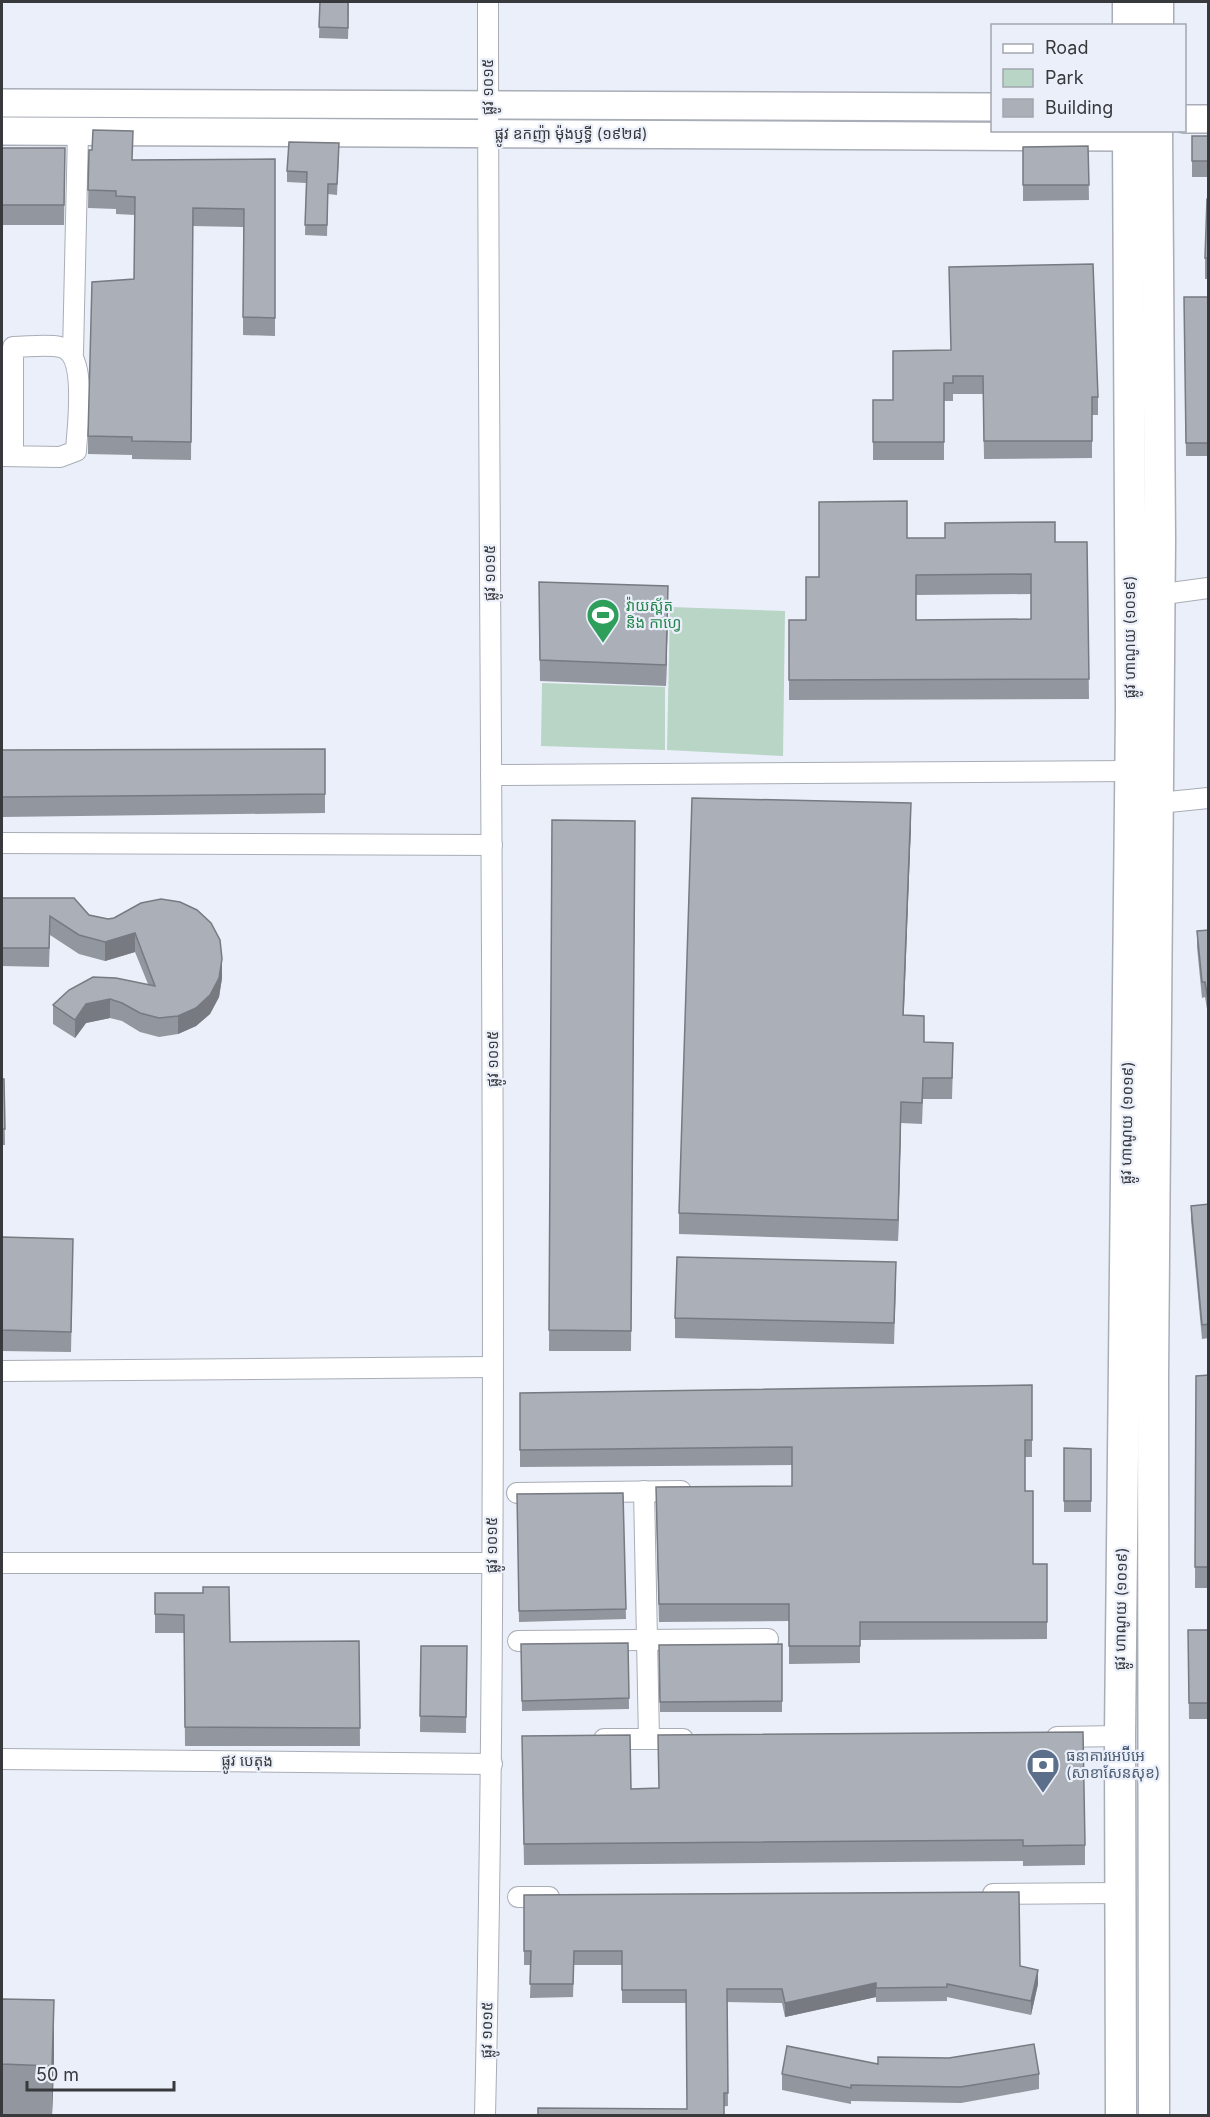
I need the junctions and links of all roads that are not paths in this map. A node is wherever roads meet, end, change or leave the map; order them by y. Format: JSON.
{"nodes":[{"id":1,"x":488,"y":2,"type":"edge"},
{"id":2,"x":1128,"y":2,"type":"edge"},
{"id":3,"x":1158,"y":2,"type":"edge"},
{"id":4,"x":1128,"y":24,"type":"edge"},
{"id":5,"x":1158,"y":24,"type":"edge"},
{"id":6,"x":2,"y":103,"type":"edge"},
{"id":7,"x":488,"y":105,"type":"junction"},
{"id":8,"x":991,"y":107,"type":"edge"},
{"id":9,"x":1186,"y":119,"type":"edge"},
{"id":10,"x":1209,"y":119,"type":"edge"},
{"id":11,"x":2,"y":131,"type":"edge"},
{"id":12,"x":78,"y":132,"type":"junction"},
{"id":13,"x":1157,"y":132,"type":"edge"},
{"id":14,"x":1132,"y":133,"type":"edge"},
{"id":15,"x":488,"y":134,"type":"junction"},
{"id":16,"x":73,"y":353,"type":"junction"},
{"id":17,"x":7,"y":456,"type":"edge"},
{"id":18,"x":1209,"y":588,"type":"edge"},
{"id":19,"x":1145,"y":596,"type":"junction"},
{"id":20,"x":1130,"y":771,"type":"junction"},
{"id":21,"x":491,"y":775,"type":"junction"},
{"id":22,"x":1209,"y":798,"type":"edge"},
{"id":23,"x":1160,"y":803,"type":"junction"},
{"id":24,"x":2,"y":843,"type":"edge"},
{"id":25,"x":492,"y":845,"type":"junction"},
{"id":26,"x":492,"y":1367,"type":"junction"},
{"id":27,"x":2,"y":1371,"type":"edge"},
{"id":28,"x":644,"y":1491,"type":"junction"},
{"id":29,"x":702,"y":1491,"type":"edge"},
{"id":30,"x":517,"y":1493,"type":"edge"},
{"id":31,"x":2,"y":1563,"type":"edge"},
{"id":32,"x":492,"y":1563,"type":"junction"},
{"id":33,"x":768,"y":1639,"type":"dead end"},
{"id":34,"x":647,"y":1640,"type":"junction"},
{"id":35,"x":518,"y":1641,"type":"dead end"},
{"id":36,"x":1120,"y":1736,"type":"junction"},
{"id":37,"x":1041,"y":1737,"type":"edge"},
{"id":38,"x":696,"y":1738,"type":"edge"},
{"id":39,"x":591,"y":1739,"type":"edge"},
{"id":40,"x":649,"y":1739,"type":"junction"},
{"id":41,"x":2,"y":1759,"type":"edge"},
{"id":42,"x":492,"y":1764,"type":"junction"},
{"id":43,"x":1119,"y":1893,"type":"junction"},
{"id":44,"x":971,"y":1894,"type":"edge"},
{"id":45,"x":566,"y":1897,"type":"edge"},
{"id":46,"x":518,"y":1898,"type":"dead end"},
{"id":47,"x":485,"y":2115,"type":"edge"},
{"id":48,"x":1121,"y":2115,"type":"edge"},
{"id":49,"x":1154,"y":2115,"type":"edge"}],
"edges":[{"from":1,"to":7,"type":"street","name":"ផ្លូវ ១០១៥"},
{"from":2,"to":4,"type":"main road"},
{"from":3,"to":5,"type":"main road"},
{"from":6,"to":7,"type":"main road","name":"ផ្លូវ ឧកញ៉ា ម៉ុងឫទ្ធី (១៩២៨)"},
{"from":7,"to":8,"type":"main road","name":"ផ្លូវ ឧកញ៉ា ម៉ុងឫទ្ធី (១៩២៨)"},
{"from":7,"to":15,"type":"street","name":"ផ្លូវ ១០១៥"},
{"from":9,"to":10,"type":"main road"},
{"from":11,"to":12,"type":"main road","name":"ផ្លូវ ឧកញ៉ា ម៉ុងឫទ្ធី (១៩២៨)"},
{"from":12,"to":15,"type":"main road","name":"ផ្លូវ ឧកញ៉ា ម៉ុងឫទ្ធី (១៩២៨)"},
{"from":12,"to":16,"type":"street"},
{"from":13,"to":19,"type":"main road","name":"ផ្លូវ ហាណូយ (១០១៩)"},
{"from":14,"to":15,"type":"main road","name":"ផ្លូវ ឧកញ៉ា ម៉ុងឫទ្ធី (១៩២៨)"},
{"from":14,"to":19,"type":"main road","name":"ផ្លូវ ហាណូយ (១០១៩)"},
{"from":15,"to":21,"type":"street","name":"ផ្លូវ ១០១៥"},
{"from":16,"to":17,"type":"street"},
{"from":16,"to":17,"type":"street"},
{"from":18,"to":19,"type":"street"},
{"from":19,"to":20,"type":"main road","name":"ផ្លូវ ហាណូយ (១០១៩)"},
{"from":19,"to":23,"type":"main road","name":"ផ្លូវ ហាណូយ (១០១៩)"},
{"from":20,"to":21,"type":"street"},
{"from":20,"to":36,"type":"main road","name":"ផ្លូវ ហាណូយ (១០១៩)"},
{"from":21,"to":25,"type":"street","name":"ផ្លូវ ១០១៥"},
{"from":22,"to":23,"type":"street"},
{"from":23,"to":49,"type":"main road","name":"ផ្លូវ ហាណូយ (១០១៩)"},
{"from":24,"to":25,"type":"street"},
{"from":25,"to":26,"type":"street","name":"ផ្លូវ ១០១៥"},
{"from":26,"to":27,"type":"street"},
{"from":26,"to":32,"type":"street","name":"ផ្លូវ ១០១៥"},
{"from":28,"to":29,"type":"street"},
{"from":28,"to":30,"type":"street"},
{"from":28,"to":34,"type":"street"},
{"from":31,"to":32,"type":"street"},
{"from":32,"to":42,"type":"street","name":"ផ្លូវ ១០១៥"},
{"from":33,"to":34,"type":"street"},
{"from":34,"to":35,"type":"street"},
{"from":34,"to":40,"type":"street"},
{"from":36,"to":37,"type":"street"},
{"from":36,"to":43,"type":"main road","name":"ផ្លូវ ហាណូយ (១០១៩)"},
{"from":38,"to":40,"type":"street"},
{"from":39,"to":40,"type":"street"},
{"from":41,"to":42,"type":"street","name":"ផ្លូវ បេតុង"},
{"from":42,"to":47,"type":"street","name":"ផ្លូវ ១០១៥"},
{"from":43,"to":44,"type":"street"},
{"from":43,"to":48,"type":"main road","name":"ផ្លូវ ហាណូយ (១០១៩)"},
{"from":45,"to":46,"type":"street"}]}
